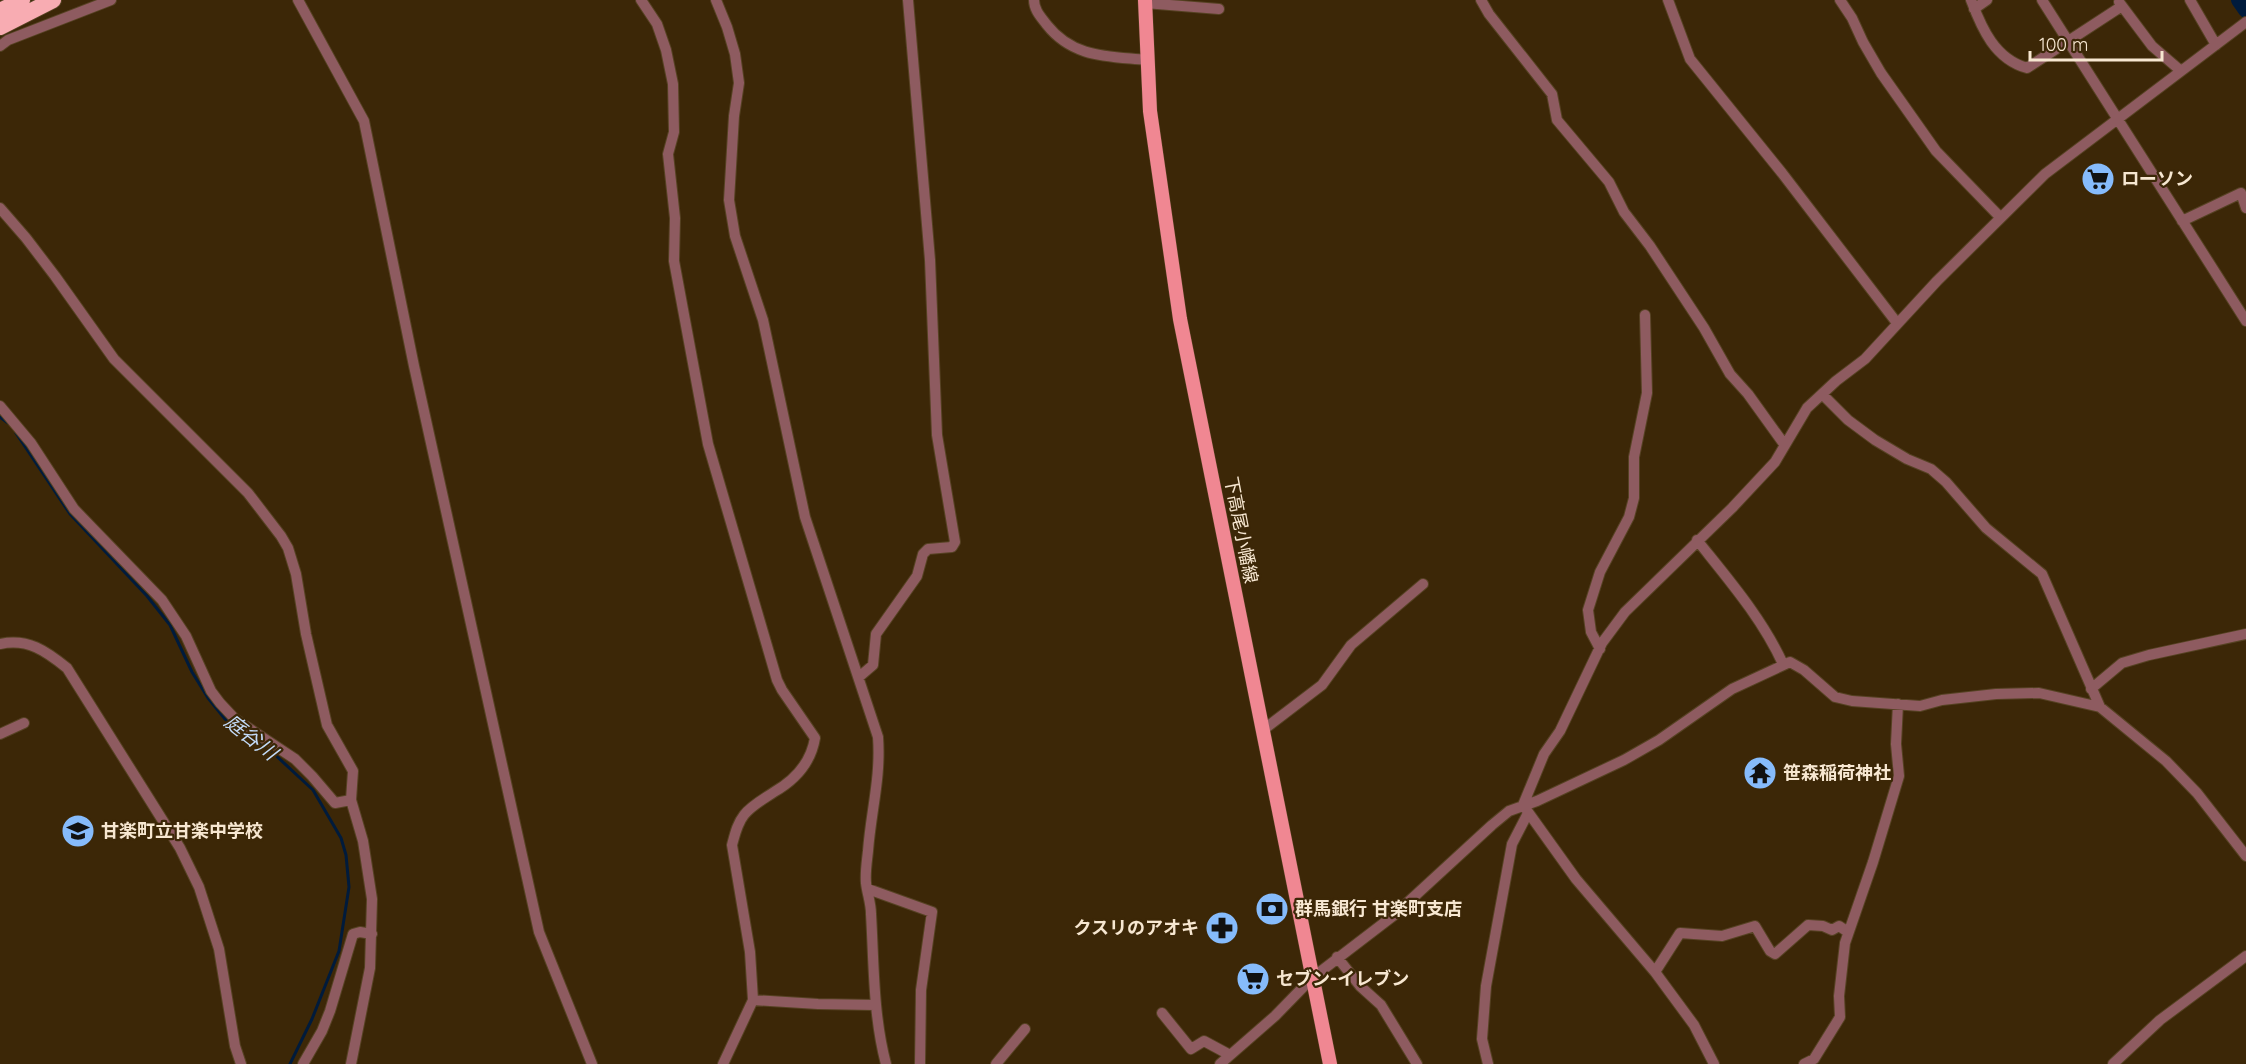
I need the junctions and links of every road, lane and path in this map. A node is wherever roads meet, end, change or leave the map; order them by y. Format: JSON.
{"nodes":[{"id":1,"x":22,"y":0,"type":"edge"},
{"id":2,"x":53,"y":0,"type":"edge"},
{"id":3,"x":111,"y":0,"type":"edge"},
{"id":4,"x":298,"y":0,"type":"edge"},
{"id":5,"x":641,"y":0,"type":"edge"},
{"id":6,"x":716,"y":0,"type":"edge"},
{"id":7,"x":908,"y":0,"type":"edge"},
{"id":8,"x":1034,"y":0,"type":"edge"},
{"id":9,"x":1481,"y":0,"type":"edge"},
{"id":10,"x":1668,"y":0,"type":"edge"},
{"id":11,"x":1840,"y":0,"type":"edge"},
{"id":12,"x":1987,"y":0,"type":"edge"},
{"id":13,"x":2042,"y":0,"type":"edge"},
{"id":14,"x":2190,"y":0,"type":"edge"},
{"id":15,"x":1145,"y":2,"type":"edge"},
{"id":16,"x":2120,"y":3,"type":"edge"},
{"id":17,"x":1973,"y":4,"type":"edge"},
{"id":18,"x":1219,"y":9,"type":"dead end"},
{"id":19,"x":0,"y":11,"type":"edge"},
{"id":20,"x":2246,"y":22,"type":"edge"},
{"id":21,"x":0,"y":27,"type":"edge"},
{"id":22,"x":2068,"y":41,"type":"junction"},
{"id":23,"x":2220,"y":42,"type":"junction"},
{"id":24,"x":0,"y":46,"type":"edge"},
{"id":25,"x":1146,"y":60,"type":"junction"},
{"id":26,"x":2181,"y":71,"type":"junction"},
{"id":27,"x":2117,"y":117,"type":"junction"},
{"id":28,"x":0,"y":208,"type":"edge"},
{"id":29,"x":2246,"y":208,"type":"edge"},
{"id":30,"x":2000,"y":217,"type":"junction"},
{"id":31,"x":2181,"y":221,"type":"junction"},
{"id":32,"x":1645,"y":315,"type":"dead end"},
{"id":33,"x":2246,"y":321,"type":"edge"},
{"id":34,"x":1897,"y":323,"type":"junction"},
{"id":35,"x":1822,"y":394,"type":"junction"},
{"id":36,"x":0,"y":406,"type":"edge"},
{"id":37,"x":1784,"y":444,"type":"junction"},
{"id":38,"x":1697,"y":540,"type":"junction"},
{"id":39,"x":1423,"y":584,"type":"dead end"},
{"id":40,"x":2246,"y":634,"type":"edge"},
{"id":41,"x":0,"y":644,"type":"edge"},
{"id":42,"x":1600,"y":649,"type":"junction"},
{"id":43,"x":1783,"y":664,"type":"junction"},
{"id":44,"x":859,"y":677,"type":"junction"},
{"id":45,"x":2091,"y":688,"type":"junction"},
{"id":46,"x":1898,"y":705,"type":"junction"},
{"id":47,"x":2100,"y":707,"type":"junction"},
{"id":48,"x":24,"y":723,"type":"dead end"},
{"id":49,"x":1263,"y":730,"type":"junction"},
{"id":50,"x":0,"y":734,"type":"edge"},
{"id":51,"x":351,"y":800,"type":"junction"},
{"id":52,"x":1526,"y":809,"type":"junction"},
{"id":53,"x":2246,"y":856,"type":"edge"},
{"id":54,"x":868,"y":890,"type":"junction"},
{"id":55,"x":372,"y":933,"type":"junction"},
{"id":56,"x":1848,"y":933,"type":"junction"},
{"id":57,"x":2246,"y":956,"type":"edge"},
{"id":58,"x":1337,"y":957,"type":"junction"},
{"id":59,"x":1655,"y":972,"type":"junction"},
{"id":60,"x":1312,"y":978,"type":"junction"},
{"id":61,"x":753,"y":1000,"type":"junction"},
{"id":62,"x":876,"y":1005,"type":"junction"},
{"id":63,"x":1162,"y":1013,"type":"dead end"},
{"id":64,"x":1025,"y":1029,"type":"dead end"},
{"id":65,"x":1230,"y":1055,"type":"junction"},
{"id":66,"x":1709,"y":1062,"type":"edge"},
{"id":67,"x":1812,"y":1062,"type":"edge"},
{"id":68,"x":241,"y":1064,"type":"edge"},
{"id":69,"x":303,"y":1064,"type":"edge"},
{"id":70,"x":351,"y":1064,"type":"edge"},
{"id":71,"x":592,"y":1064,"type":"edge"},
{"id":72,"x":723,"y":1064,"type":"edge"},
{"id":73,"x":886,"y":1064,"type":"edge"},
{"id":74,"x":920,"y":1064,"type":"edge"},
{"id":75,"x":996,"y":1064,"type":"edge"},
{"id":76,"x":1220,"y":1064,"type":"edge"},
{"id":77,"x":1330,"y":1064,"type":"edge"},
{"id":78,"x":1418,"y":1064,"type":"edge"},
{"id":79,"x":1488,"y":1064,"type":"edge"},
{"id":80,"x":2113,"y":1064,"type":"edge"}],
"edges":[{"from":1,"to":19,"type":"highway"},
{"from":2,"to":21,"type":"highway"},
{"from":3,"to":24,"type":"street"},
{"from":4,"to":71,"type":"street"},
{"from":5,"to":61,"type":"street"},
{"from":6,"to":44,"type":"street"},
{"from":7,"to":44,"type":"street"},
{"from":8,"to":25,"type":"street"},
{"from":9,"to":37,"type":"street"},
{"from":10,"to":34,"type":"street"},
{"from":11,"to":30,"type":"street"},
{"from":12,"to":17,"type":"street"},
{"from":13,"to":22,"type":"street"},
{"from":14,"to":23,"type":"street"},
{"from":15,"to":18,"type":"street"},
{"from":15,"to":25,"type":"main road","name":"下高尾小幡線"},
{"from":16,"to":22,"type":"street"},
{"from":16,"to":26,"type":"street"},
{"from":17,"to":22,"type":"street"},
{"from":20,"to":23,"type":"street"},
{"from":22,"to":27,"type":"street"},
{"from":23,"to":26,"type":"street"},
{"from":25,"to":49,"type":"main road","name":"下高尾小幡線"},
{"from":26,"to":27,"type":"street"},
{"from":27,"to":30,"type":"street"},
{"from":27,"to":31,"type":"street"},
{"from":28,"to":51,"type":"street"},
{"from":29,"to":31,"type":"street"},
{"from":30,"to":34,"type":"street"},
{"from":31,"to":33,"type":"street"},
{"from":32,"to":42,"type":"street"},
{"from":34,"to":35,"type":"street"},
{"from":35,"to":37,"type":"street"},
{"from":35,"to":45,"type":"street"},
{"from":36,"to":51,"type":"street"},
{"from":37,"to":38,"type":"street"},
{"from":38,"to":42,"type":"street"},
{"from":38,"to":43,"type":"street"},
{"from":39,"to":49,"type":"street"},
{"from":40,"to":45,"type":"street"},
{"from":41,"to":68,"type":"street"},
{"from":42,"to":52,"type":"street"},
{"from":43,"to":46,"type":"street"},
{"from":43,"to":52,"type":"street"},
{"from":44,"to":54,"type":"street"},
{"from":45,"to":47,"type":"street"},
{"from":46,"to":47,"type":"street"},
{"from":46,"to":56,"type":"street"},
{"from":47,"to":53,"type":"street"},
{"from":48,"to":50,"type":"street"},
{"from":49,"to":60,"type":"main road","name":"下高尾小幡線"},
{"from":51,"to":55,"type":"street"},
{"from":52,"to":58,"type":"street"},
{"from":52,"to":59,"type":"street"},
{"from":52,"to":79,"type":"street"},
{"from":54,"to":62,"type":"street"},
{"from":54,"to":74,"type":"street"},
{"from":55,"to":69,"type":"street"},
{"from":55,"to":70,"type":"street"},
{"from":56,"to":59,"type":"street"},
{"from":56,"to":67,"type":"street"},
{"from":57,"to":80,"type":"street"},
{"from":58,"to":60,"type":"street"},
{"from":58,"to":78,"type":"street"},
{"from":59,"to":66,"type":"street"},
{"from":60,"to":65,"type":"street"},
{"from":60,"to":77,"type":"main road","name":"下高尾小幡線"},
{"from":61,"to":62,"type":"street"},
{"from":61,"to":72,"type":"street"},
{"from":62,"to":73,"type":"street"},
{"from":63,"to":65,"type":"street"},
{"from":64,"to":75,"type":"street"},
{"from":65,"to":76,"type":"street"}]}
